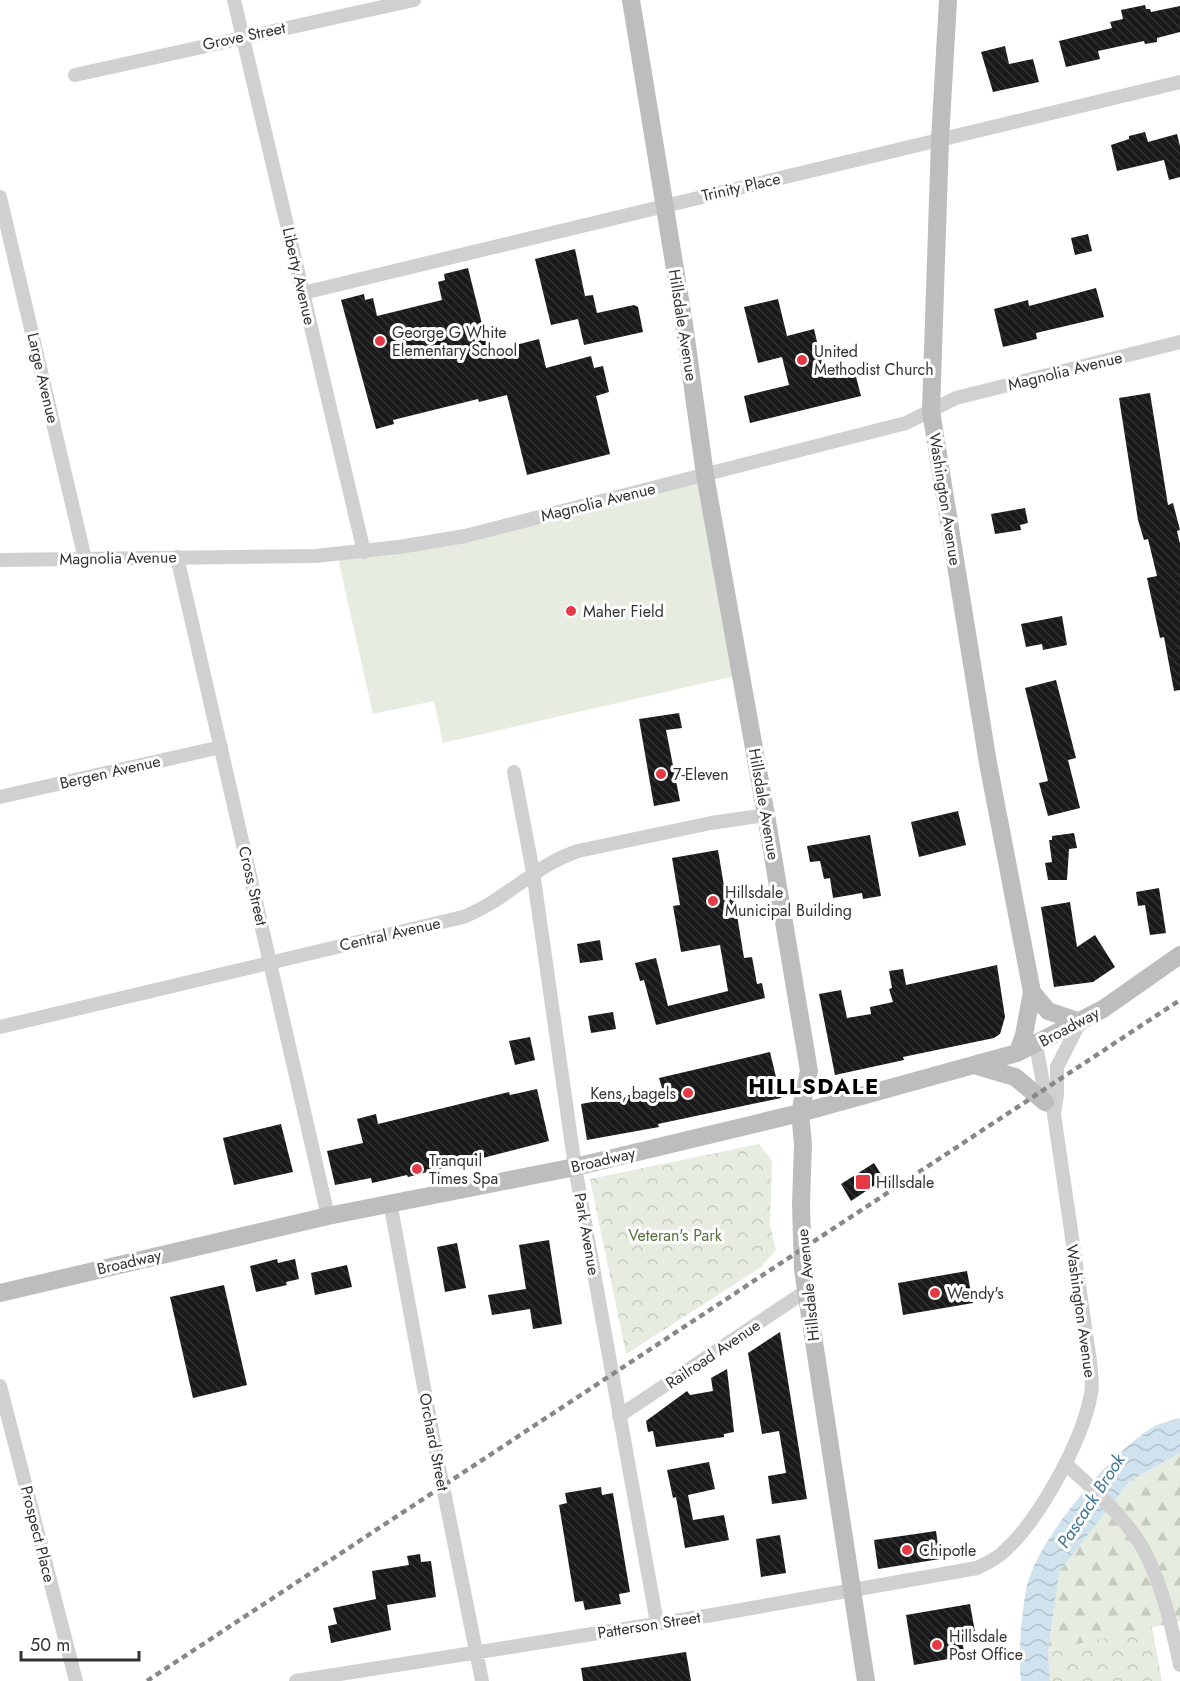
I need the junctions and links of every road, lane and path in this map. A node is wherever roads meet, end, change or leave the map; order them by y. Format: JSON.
{"nodes":[{"id":1,"x":234,"y":0,"type":"edge"},
{"id":2,"x":414,"y":0,"type":"edge"},
{"id":3,"x":631,"y":0,"type":"edge"},
{"id":4,"x":948,"y":0,"type":"edge"},
{"id":5,"x":242,"y":36,"type":"junction"},
{"id":6,"x":75,"y":75,"type":"dead end"},
{"id":7,"x":1180,"y":82,"type":"edge"},
{"id":8,"x":940,"y":140,"type":"junction"},
{"id":9,"x":0,"y":197,"type":"edge"},
{"id":10,"x":664,"y":205,"type":"junction"},
{"id":11,"x":303,"y":293,"type":"junction"},
{"id":12,"x":1180,"y":342,"type":"edge"},
{"id":13,"x":931,"y":411,"type":"junction"},
{"id":14,"x":705,"y":475,"type":"junction"},
{"id":15,"x":364,"y":552,"type":"junction"},
{"id":16,"x":177,"y":557,"type":"junction"},
{"id":17,"x":85,"y":559,"type":"junction"},
{"id":18,"x":0,"y":560,"type":"edge"},
{"id":19,"x":220,"y":747,"type":"junction"},
{"id":20,"x":514,"y":772,"type":"dead end"},
{"id":21,"x":0,"y":797,"type":"edge"},
{"id":22,"x":766,"y":814,"type":"junction"},
{"id":23,"x":533,"y":872,"type":"junction"},
{"id":24,"x":1180,"y":955,"type":"edge"},
{"id":25,"x":270,"y":962,"type":"junction"},
{"id":26,"x":1032,"y":992,"type":"junction"},
{"id":27,"x":1080,"y":1022,"type":"junction"},
{"id":28,"x":0,"y":1028,"type":"edge"},
{"id":29,"x":1036,"y":1045,"type":"junction"},
{"id":30,"x":1017,"y":1052,"type":"junction"},
{"id":31,"x":974,"y":1065,"type":"junction"},
{"id":32,"x":1049,"y":1108,"type":"junction"},
{"id":33,"x":800,"y":1113,"type":"junction"},
{"id":34,"x":575,"y":1167,"type":"junction"},
{"id":35,"x":390,"y":1202,"type":"junction"},
{"id":36,"x":328,"y":1215,"type":"junction"},
{"id":37,"x":806,"y":1291,"type":"junction"},
{"id":38,"x":0,"y":1293,"type":"edge"},
{"id":39,"x":0,"y":1386,"type":"edge"},
{"id":40,"x":619,"y":1416,"type":"junction"},
{"id":41,"x":1066,"y":1464,"type":"junction"},
{"id":42,"x":1000,"y":1556,"type":"joint"},
{"id":43,"x":852,"y":1589,"type":"junction"},
{"id":44,"x":657,"y":1623,"type":"junction"},
{"id":45,"x":1175,"y":1623,"type":"edge"},
{"id":46,"x":477,"y":1651,"type":"junction"},
{"id":47,"x":1180,"y":1665,"type":"edge"},
{"id":48,"x":76,"y":1681,"type":"edge"},
{"id":49,"x":296,"y":1681,"type":"edge"},
{"id":50,"x":482,"y":1681,"type":"edge"},
{"id":51,"x":866,"y":1681,"type":"edge"}],
"edges":[{"from":1,"to":5,"type":"street","name":"Liberty Avenue"},
{"from":2,"to":5,"type":"street","name":"Grove Street"},
{"from":3,"to":10,"type":"street","name":"Hillsdale Avenue"},
{"from":4,"to":8,"type":"street","name":"Washington Avenue"},
{"from":5,"to":6,"type":"street","name":"Grove Street"},
{"from":5,"to":11,"type":"street","name":"Liberty Avenue"},
{"from":7,"to":8,"type":"street","name":"Trinity Place"},
{"from":8,"to":10,"type":"street","name":"Trinity Place"},
{"from":8,"to":13,"type":"street","name":"Washington Avenue"},
{"from":9,"to":17,"type":"street","name":"Large Avenue"},
{"from":10,"to":11,"type":"street","name":"Trinity Place"},
{"from":10,"to":14,"type":"street","name":"Hillsdale Avenue"},
{"from":11,"to":15,"type":"street","name":"Liberty Avenue"},
{"from":12,"to":13,"type":"street","name":"Magnolia Avenue"},
{"from":13,"to":14,"type":"street","name":"Magnolia Avenue"},
{"from":13,"to":26,"type":"street","name":"Washington Avenue"},
{"from":14,"to":15,"type":"street","name":"Magnolia Avenue"},
{"from":14,"to":22,"type":"street","name":"Hillsdale Avenue"},
{"from":15,"to":16,"type":"street","name":"Magnolia Avenue"},
{"from":16,"to":17,"type":"street","name":"Magnolia Avenue"},
{"from":16,"to":19,"type":"street","name":"Cross Street"},
{"from":17,"to":18,"type":"street","name":"Magnolia Avenue"},
{"from":19,"to":21,"type":"street","name":"Bergen Avenue"},
{"from":19,"to":25,"type":"street","name":"Cross Street"},
{"from":20,"to":23,"type":"street","name":"Park Avenue"},
{"from":22,"to":23,"type":"street","name":"Central Avenue"},
{"from":22,"to":33,"type":"street","name":"Hillsdale Avenue"},
{"from":23,"to":25,"type":"street","name":"Central Avenue"},
{"from":23,"to":34,"type":"street","name":"Park Avenue"},
{"from":24,"to":27,"type":"street","name":"Broadway"},
{"from":25,"to":28,"type":"street","name":"Central Avenue"},
{"from":25,"to":36,"type":"street","name":"Cross Street"},
{"from":26,"to":27,"type":"street"},
{"from":26,"to":30,"type":"street","name":"Washington Avenue"},
{"from":27,"to":29,"type":"street","name":"Broadway"},
{"from":27,"to":32,"type":"street","name":"Washington Avenue"},
{"from":29,"to":30,"type":"street","name":"Broadway"},
{"from":29,"to":32,"type":"street","name":"Washington Avenue"},
{"from":30,"to":31,"type":"street","name":"Broadway"},
{"from":31,"to":32,"type":"street"},
{"from":31,"to":33,"type":"street","name":"Broadway"},
{"from":32,"to":41,"type":"street","name":"Washington Avenue"},
{"from":33,"to":34,"type":"street","name":"Broadway"},
{"from":33,"to":37,"type":"street","name":"Hillsdale Avenue"},
{"from":34,"to":35,"type":"street","name":"Broadway"},
{"from":34,"to":40,"type":"street","name":"Park Avenue"},
{"from":35,"to":36,"type":"street","name":"Broadway"},
{"from":35,"to":46,"type":"street","name":"Orchard Street"},
{"from":36,"to":38,"type":"street","name":"Broadway"},
{"from":37,"to":40,"type":"street","name":"Railroad Avenue"},
{"from":37,"to":43,"type":"street","name":"Hillsdale Avenue"},
{"from":39,"to":48,"type":"street","name":"Prospect Place"},
{"from":40,"to":44,"type":"street","name":"Park Avenue"},
{"from":41,"to":42,"type":"street","name":"Washington Avenue"},
{"from":41,"to":45,"type":"street"},
{"from":42,"to":43,"type":"street","name":"Patterson Street"},
{"from":43,"to":44,"type":"street","name":"Patterson Street"},
{"from":43,"to":51,"type":"street","name":"Hillsdale Avenue"},
{"from":44,"to":46,"type":"street","name":"Patterson Street"},
{"from":45,"to":47,"type":"street"},
{"from":46,"to":49,"type":"street","name":"Patterson Street"},
{"from":46,"to":50,"type":"street","name":"Orchard Street"}]}
